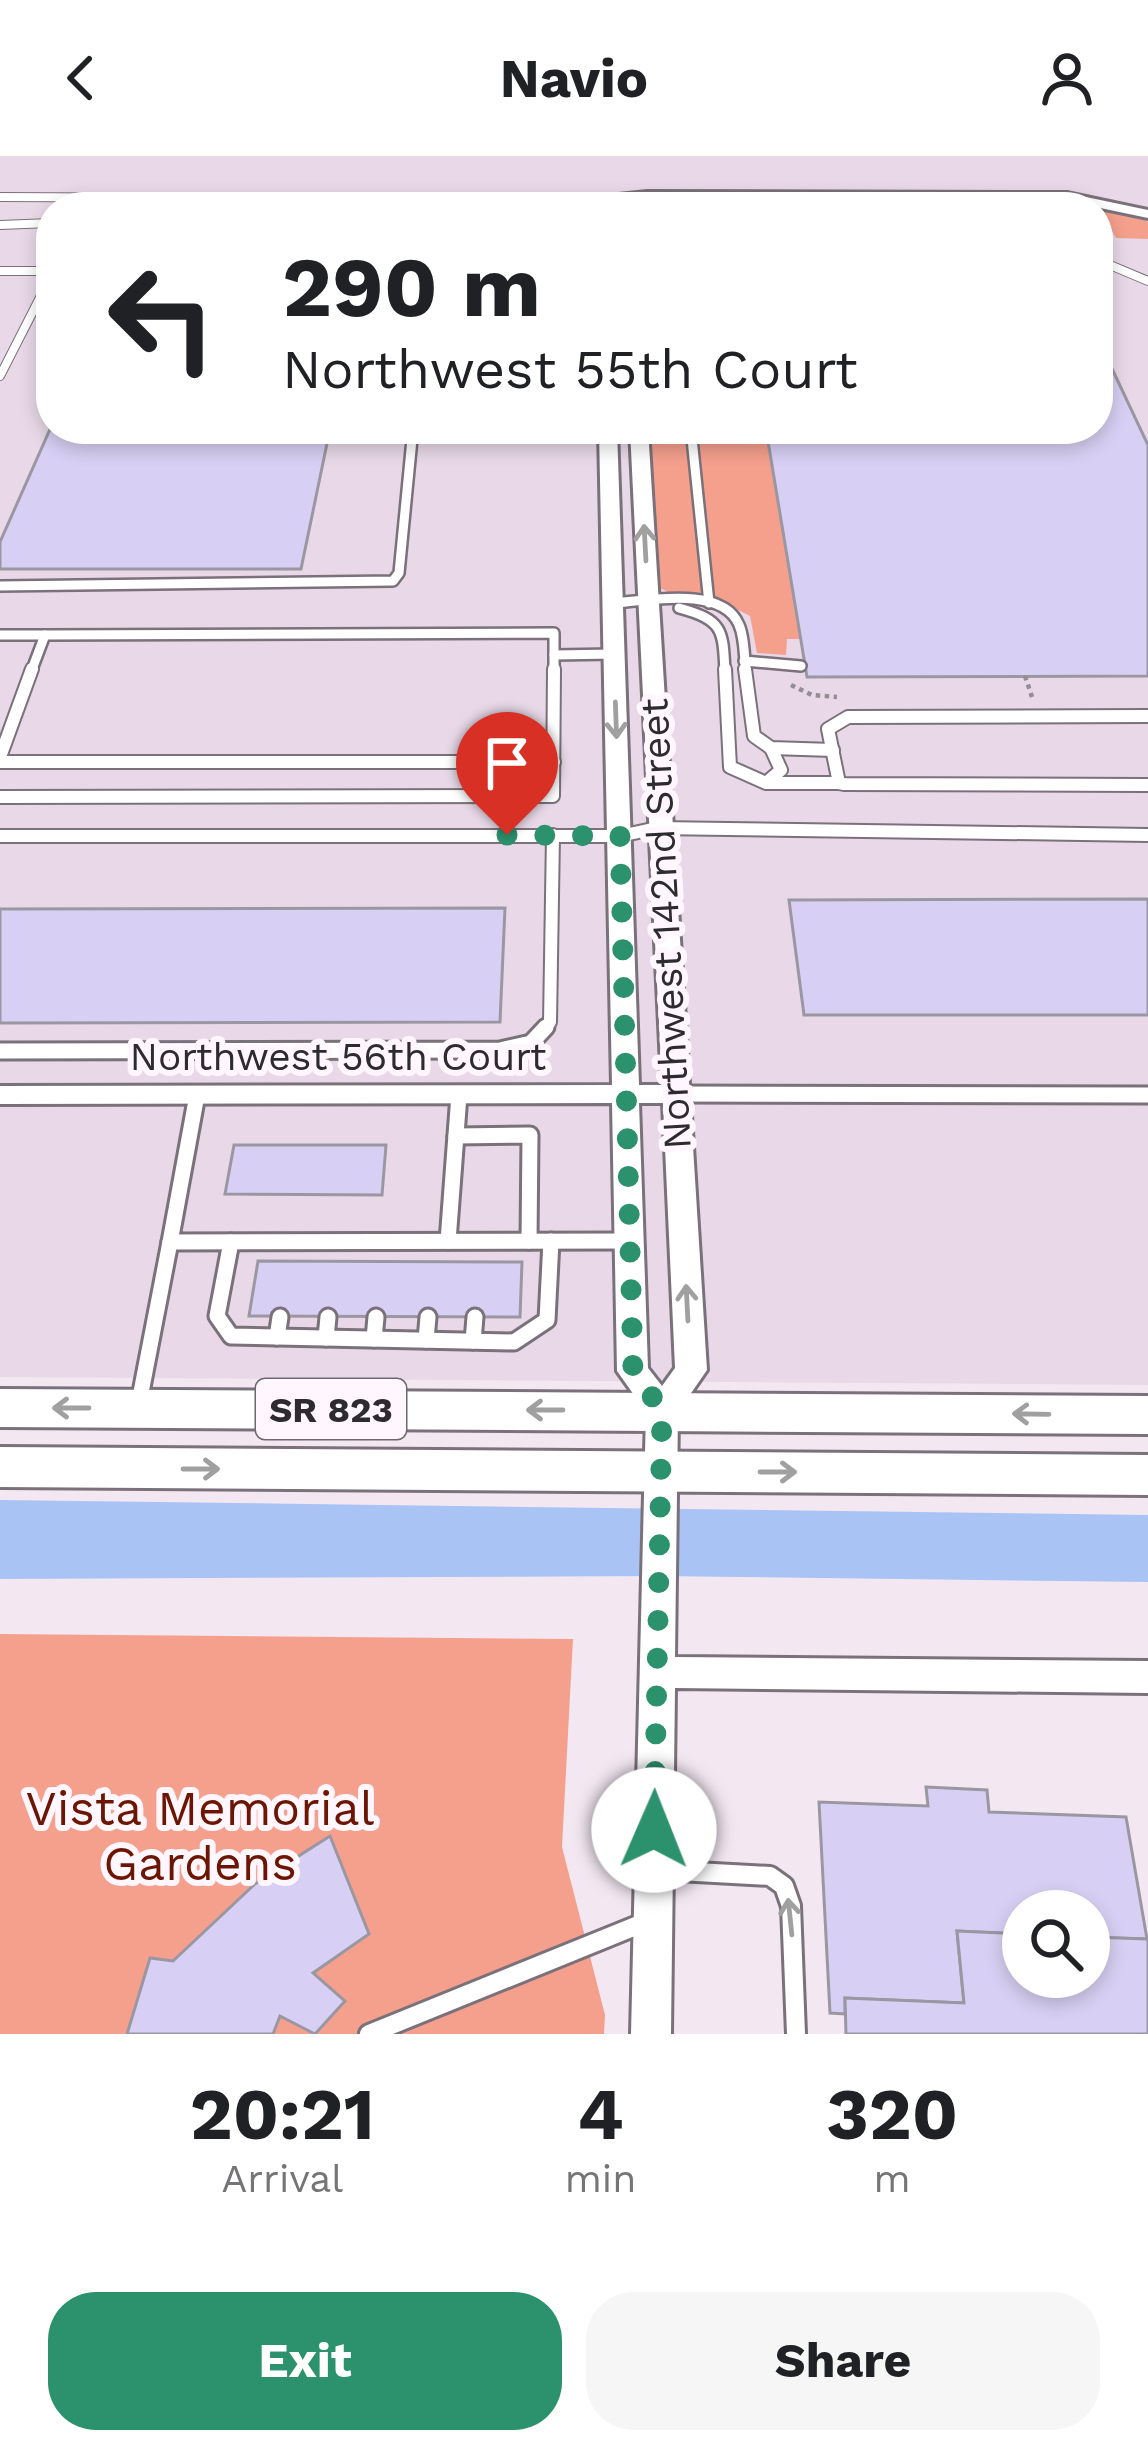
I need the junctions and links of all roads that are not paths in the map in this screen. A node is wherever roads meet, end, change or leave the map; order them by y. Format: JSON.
{"nodes":[{"id":1,"x":0,"y":197,"type":"edge"},
{"id":2,"x":36,"y":197,"type":"edge"},
{"id":3,"x":1113,"y":206,"type":"edge"},
{"id":4,"x":1144,"y":212,"type":"edge"},
{"id":5,"x":0,"y":221,"type":"edge"},
{"id":6,"x":36,"y":223,"type":"edge"},
{"id":7,"x":1113,"y":266,"type":"edge"},
{"id":8,"x":0,"y":271,"type":"edge"},
{"id":9,"x":36,"y":273,"type":"edge"},
{"id":10,"x":1148,"y":281,"type":"edge"},
{"id":11,"x":36,"y":304,"type":"edge"},
{"id":12,"x":0,"y":376,"type":"edge"},
{"id":13,"x":411,"y":444,"type":"edge"},
{"id":14,"x":609,"y":444,"type":"edge"},
{"id":15,"x":640,"y":444,"type":"edge"},
{"id":16,"x":693,"y":444,"type":"edge"},
{"id":17,"x":0,"y":586,"type":"edge"},
{"id":18,"x":656,"y":602,"type":"junction"},
{"id":19,"x":614,"y":603,"type":"junction"},
{"id":20,"x":709,"y":603,"type":"junction"},
{"id":21,"x":0,"y":635,"type":"edge"},
{"id":22,"x":45,"y":635,"type":"junction"},
{"id":23,"x":614,"y":654,"type":"junction"},
{"id":24,"x":554,"y":655,"type":"junction"},
{"id":25,"x":744,"y":661,"type":"junction"},
{"id":26,"x":801,"y":666,"type":"dead end"},
{"id":27,"x":1148,"y":716,"type":"edge"},
{"id":28,"x":771,"y":748,"type":"junction"},
{"id":29,"x":833,"y":750,"type":"junction"},
{"id":30,"x":0,"y":759,"type":"edge"},
{"id":31,"x":554,"y":762,"type":"junction"},
{"id":32,"x":766,"y":782,"type":"junction"},
{"id":33,"x":839,"y":782,"type":"junction"},
{"id":34,"x":1148,"y":785,"type":"edge"},
{"id":35,"x":0,"y":797,"type":"edge"},
{"id":36,"x":657,"y":828,"type":"junction"},
{"id":37,"x":553,"y":835,"type":"junction"},
{"id":38,"x":0,"y":836,"type":"edge"},
{"id":39,"x":620,"y":836,"type":"junction"},
{"id":40,"x":1148,"y":836,"type":"edge"},
{"id":41,"x":0,"y":1051,"type":"edge"},
{"id":42,"x":675,"y":1094,"type":"junction"},
{"id":43,"x":0,"y":1095,"type":"edge"},
{"id":44,"x":197,"y":1095,"type":"junction"},
{"id":45,"x":459,"y":1095,"type":"junction"},
{"id":46,"x":627,"y":1095,"type":"junction"},
{"id":47,"x":1148,"y":1095,"type":"edge"},
{"id":48,"x":456,"y":1136,"type":"junction"},
{"id":49,"x":441,"y":1241,"type":"junction"},
{"id":50,"x":480,"y":1241,"type":"junction"},
{"id":51,"x":529,"y":1241,"type":"junction"},
{"id":52,"x":551,"y":1241,"type":"junction"},
{"id":53,"x":631,"y":1241,"type":"junction"},
{"id":54,"x":170,"y":1242,"type":"junction"},
{"id":55,"x":231,"y":1242,"type":"junction"},
{"id":56,"x":294,"y":1242,"type":"junction"},
{"id":57,"x":337,"y":1242,"type":"junction"},
{"id":58,"x":385,"y":1242,"type":"junction"},
{"id":59,"x":290,"y":1261,"type":"dead end"},
{"id":60,"x":335,"y":1262,"type":"dead end"},
{"id":61,"x":382,"y":1262,"type":"dead end"},
{"id":62,"x":431,"y":1262,"type":"dead end"},
{"id":63,"x":478,"y":1262,"type":"dead end"},
{"id":64,"x":280,"y":1317,"type":"dead end"},
{"id":65,"x":328,"y":1317,"type":"dead end"},
{"id":66,"x":376,"y":1317,"type":"dead end"},
{"id":67,"x":428,"y":1317,"type":"dead end"},
{"id":68,"x":475,"y":1317,"type":"dead end"},
{"id":69,"x":277,"y":1337,"type":"junction"},
{"id":70,"x":326,"y":1338,"type":"junction"},
{"id":71,"x":374,"y":1339,"type":"junction"},
{"id":72,"x":426,"y":1340,"type":"junction"},
{"id":73,"x":473,"y":1341,"type":"junction"},
{"id":74,"x":0,"y":1408,"type":"edge"},
{"id":75,"x":137,"y":1409,"type":"junction"},
{"id":76,"x":662,"y":1410,"type":"junction"},
{"id":77,"x":1148,"y":1415,"type":"edge"},
{"id":78,"x":0,"y":1467,"type":"edge"},
{"id":79,"x":1148,"y":1475,"type":"edge"},
{"id":80,"x":661,"y":1484,"type":"junction"},
{"id":81,"x":657,"y":1672,"type":"junction"},
{"id":82,"x":1148,"y":1677,"type":"edge"},
{"id":83,"x":653,"y":1870,"type":"junction"},
{"id":84,"x":653,"y":1919,"type":"junction"},
{"id":85,"x":369,"y":2034,"type":"edge"},
{"id":86,"x":651,"y":2034,"type":"edge"},
{"id":87,"x":796,"y":2034,"type":"edge"}],
"edges":[{"from":1,"to":2,"type":"lane"},
{"from":3,"to":4,"type":"street"},
{"from":5,"to":6,"type":"lane"},
{"from":7,"to":10,"type":"lane"},
{"from":8,"to":9,"type":"lane"},
{"from":11,"to":12,"type":"lane"},
{"from":13,"to":17,"type":"lane"},
{"from":14,"to":19,"type":"street","name":"Northwest 142nd Street"},
{"from":18,"to":15,"type":"street","name":"Northwest 142nd Street","one_way":true},
{"from":16,"to":20,"type":"lane"},
{"from":18,"to":19,"type":"lane"},
{"from":18,"to":20,"type":"lane"},
{"from":18,"to":32,"type":"lane"},
{"from":18,"to":36,"type":"street","name":"Northwest 142nd Street"},
{"from":19,"to":23,"type":"street","name":"Northwest 142nd Street"},
{"from":20,"to":25,"type":"lane"},
{"from":21,"to":22,"type":"lane"},
{"from":22,"to":24,"type":"lane"},
{"from":22,"to":30,"type":"lane"},
{"from":23,"to":24,"type":"lane"},
{"from":23,"to":39,"type":"street","name":"Northwest 142nd Street","one_way":true},
{"from":24,"to":31,"type":"lane"},
{"from":25,"to":26,"type":"lane"},
{"from":25,"to":28,"type":"lane"},
{"from":27,"to":29,"type":"lane"},
{"from":28,"to":29,"type":"lane"},
{"from":28,"to":32,"type":"lane"},
{"from":29,"to":33,"type":"lane"},
{"from":30,"to":31,"type":"lane"},
{"from":31,"to":35,"type":"lane"},
{"from":32,"to":33,"type":"lane"},
{"from":33,"to":34,"type":"lane"},
{"from":36,"to":39,"type":"lane"},
{"from":36,"to":40,"type":"lane"},
{"from":36,"to":42,"type":"street","name":"Northwest 142nd Street"},
{"from":37,"to":38,"type":"lane"},
{"from":37,"to":39,"type":"lane"},
{"from":37,"to":41,"type":"lane"},
{"from":39,"to":46,"type":"street","name":"Northwest 142nd Street"},
{"from":42,"to":46,"type":"street","name":"Northwest 56th Court"},
{"from":42,"to":47,"type":"lane"},
{"from":76,"to":42,"type":"street","name":"Northwest 142nd Street","one_way":true},
{"from":43,"to":44,"type":"street","name":"Northwest 56th Court"},
{"from":44,"to":45,"type":"street","name":"Northwest 56th Court"},
{"from":44,"to":54,"type":"lane"},
{"from":45,"to":46,"type":"street","name":"Northwest 56th Court"},
{"from":45,"to":48,"type":"lane"},
{"from":46,"to":53,"type":"street","name":"Northwest 142nd Street"},
{"from":48,"to":49,"type":"lane"},
{"from":48,"to":51,"type":"lane"},
{"from":49,"to":50,"type":"lane"},
{"from":49,"to":58,"type":"lane"},
{"from":49,"to":62,"type":"lane"},
{"from":50,"to":51,"type":"lane"},
{"from":50,"to":63,"type":"lane"},
{"from":51,"to":52,"type":"lane"},
{"from":52,"to":53,"type":"lane"},
{"from":52,"to":73,"type":"lane"},
{"from":53,"to":76,"type":"street","name":"Northwest 142nd Street"},
{"from":54,"to":55,"type":"lane"},
{"from":54,"to":75,"type":"lane"},
{"from":55,"to":56,"type":"lane"},
{"from":55,"to":69,"type":"lane"},
{"from":56,"to":57,"type":"lane"},
{"from":56,"to":59,"type":"lane"},
{"from":57,"to":58,"type":"lane"},
{"from":57,"to":60,"type":"lane"},
{"from":58,"to":61,"type":"lane"},
{"from":64,"to":69,"type":"lane"},
{"from":65,"to":70,"type":"lane"},
{"from":66,"to":71,"type":"lane"},
{"from":67,"to":72,"type":"lane"},
{"from":68,"to":73,"type":"lane"},
{"from":69,"to":70,"type":"lane"},
{"from":70,"to":71,"type":"lane"},
{"from":71,"to":72,"type":"lane"},
{"from":72,"to":73,"type":"lane"},
{"from":75,"to":74,"type":"main road","number":"SR 823","one_way":true},
{"from":76,"to":75,"type":"main road","number":"SR 823","one_way":true},
{"from":77,"to":76,"type":"main road","number":"SR 823","one_way":true},
{"from":76,"to":80,"type":"street","name":"Northwest 142nd Street"},
{"from":78,"to":80,"type":"main road","number":"SR 823","one_way":true},
{"from":80,"to":79,"type":"main road","number":"SR 823","one_way":true},
{"from":80,"to":81,"type":"street","name":"Northwest 142nd Street"},
{"from":81,"to":82,"type":"street"},
{"from":81,"to":83,"type":"street","name":"Northwest 142nd Street"},
{"from":83,"to":84,"type":"street","name":"Northwest 142nd Street"},
{"from":87,"to":83,"type":"lane","one_way":true},
{"from":84,"to":85,"type":"lane"},
{"from":84,"to":86,"type":"street","name":"Northwest 142nd Street"}]}
